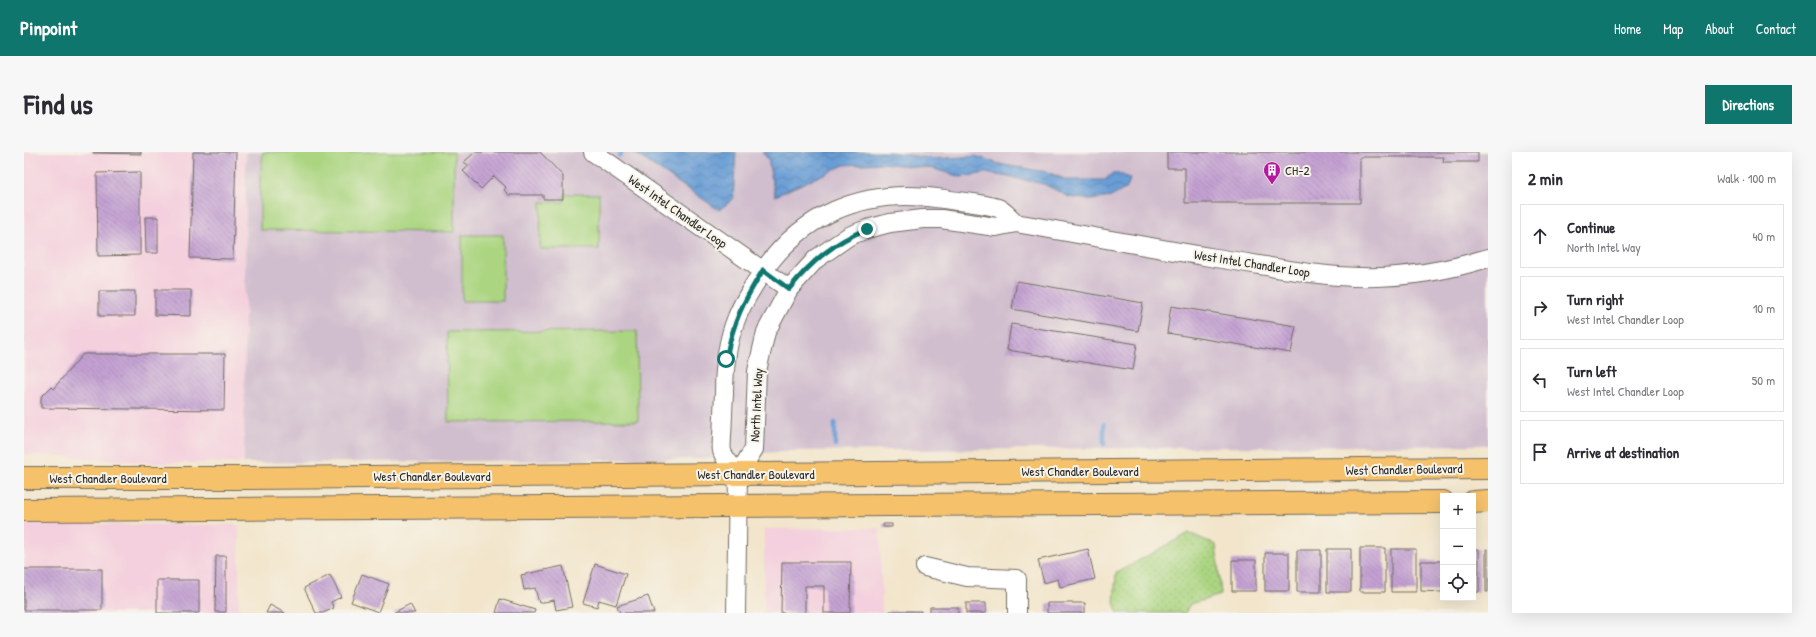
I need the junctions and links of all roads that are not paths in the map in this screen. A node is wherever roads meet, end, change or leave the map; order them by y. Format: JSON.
{"nodes":[{"id":1,"x":593,"y":152,"type":"edge"},
{"id":2,"x":1016,"y":223,"type":"junction"},
{"id":3,"x":1488,"y":258,"type":"edge"},
{"id":4,"x":763,"y":270,"type":"junction"},
{"id":5,"x":789,"y":289,"type":"junction"},
{"id":6,"x":1488,"y":468,"type":"edge"},
{"id":7,"x":738,"y":474,"type":"junction"},
{"id":8,"x":24,"y":478,"type":"edge"},
{"id":9,"x":1440,"y":502,"type":"edge"},
{"id":10,"x":1476,"y":502,"type":"edge"},
{"id":11,"x":1488,"y":502,"type":"edge"},
{"id":12,"x":737,"y":506,"type":"junction"},
{"id":13,"x":24,"y":510,"type":"edge"},
{"id":14,"x":925,"y":567,"type":"dead end"},
{"id":15,"x":736,"y":613,"type":"edge"},
{"id":16,"x":1017,"y":613,"type":"edge"}],
"edges":[{"from":1,"to":4,"type":"street","name":"West Intel Chandler Loop"},
{"from":2,"to":3,"type":"street","name":"West Intel Chandler Loop"},
{"from":2,"to":4,"type":"street"},
{"from":2,"to":5,"type":"street","name":"West Intel Chandler Loop"},
{"from":4,"to":5,"type":"street","name":"West Intel Chandler Loop"},
{"from":4,"to":7,"type":"street"},
{"from":5,"to":7,"type":"street","name":"North Intel Way"},
{"from":6,"to":7,"type":"main road","name":"West Chandler Boulevard"},
{"from":7,"to":8,"type":"main road","name":"West Chandler Boulevard"},
{"from":7,"to":12,"type":"street"},
{"from":9,"to":12,"type":"main road"},
{"from":10,"to":11,"type":"main road"},
{"from":12,"to":13,"type":"main road"},
{"from":12,"to":15,"type":"street"},
{"from":14,"to":16,"type":"street"}]}
